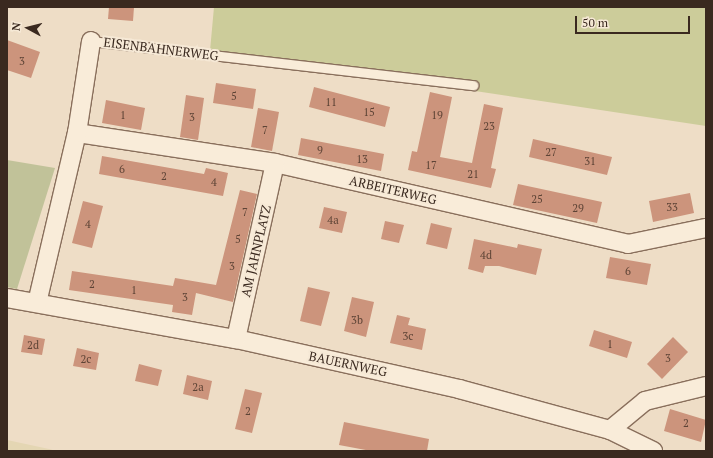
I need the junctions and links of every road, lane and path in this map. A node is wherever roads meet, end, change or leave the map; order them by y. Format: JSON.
{"nodes":[{"id":1,"x":91,"y":41,"type":"joint"},
{"id":2,"x":473,"y":85,"type":"dead end"},
{"id":3,"x":78,"y":132,"type":"junction"},
{"id":4,"x":275,"y":163,"type":"junction"},
{"id":5,"x":706,"y":228,"type":"edge"},
{"id":6,"x":7,"y":298,"type":"edge"},
{"id":7,"x":37,"y":303,"type":"junction"},
{"id":8,"x":236,"y":339,"type":"junction"},
{"id":9,"x":706,"y":386,"type":"edge"},
{"id":10,"x":610,"y":430,"type":"junction"},
{"id":11,"x":653,"y":451,"type":"edge"}],
"edges":[{"from":1,"to":2,"type":"lane","name":"EISENBAHNERWEG"},
{"from":1,"to":3,"type":"street","name":"EISENBAHNERWEG"},
{"from":3,"to":4,"type":"street","name":"ARBEITERWEG"},
{"from":3,"to":7,"type":"street","name":"EISENBAHNERWEG"},
{"from":4,"to":5,"type":"street","name":"ARBEITERWEG"},
{"from":4,"to":8,"type":"street","name":"AM JAHNPLATZ"},
{"from":6,"to":7,"type":"street","name":"BAUERNWEG"},
{"from":7,"to":8,"type":"street","name":"BAUERNWEG"},
{"from":8,"to":10,"type":"street","name":"BAUERNWEG"},
{"from":9,"to":10,"type":"street"},
{"from":10,"to":11,"type":"street","name":"BAUERNWEG"}]}
